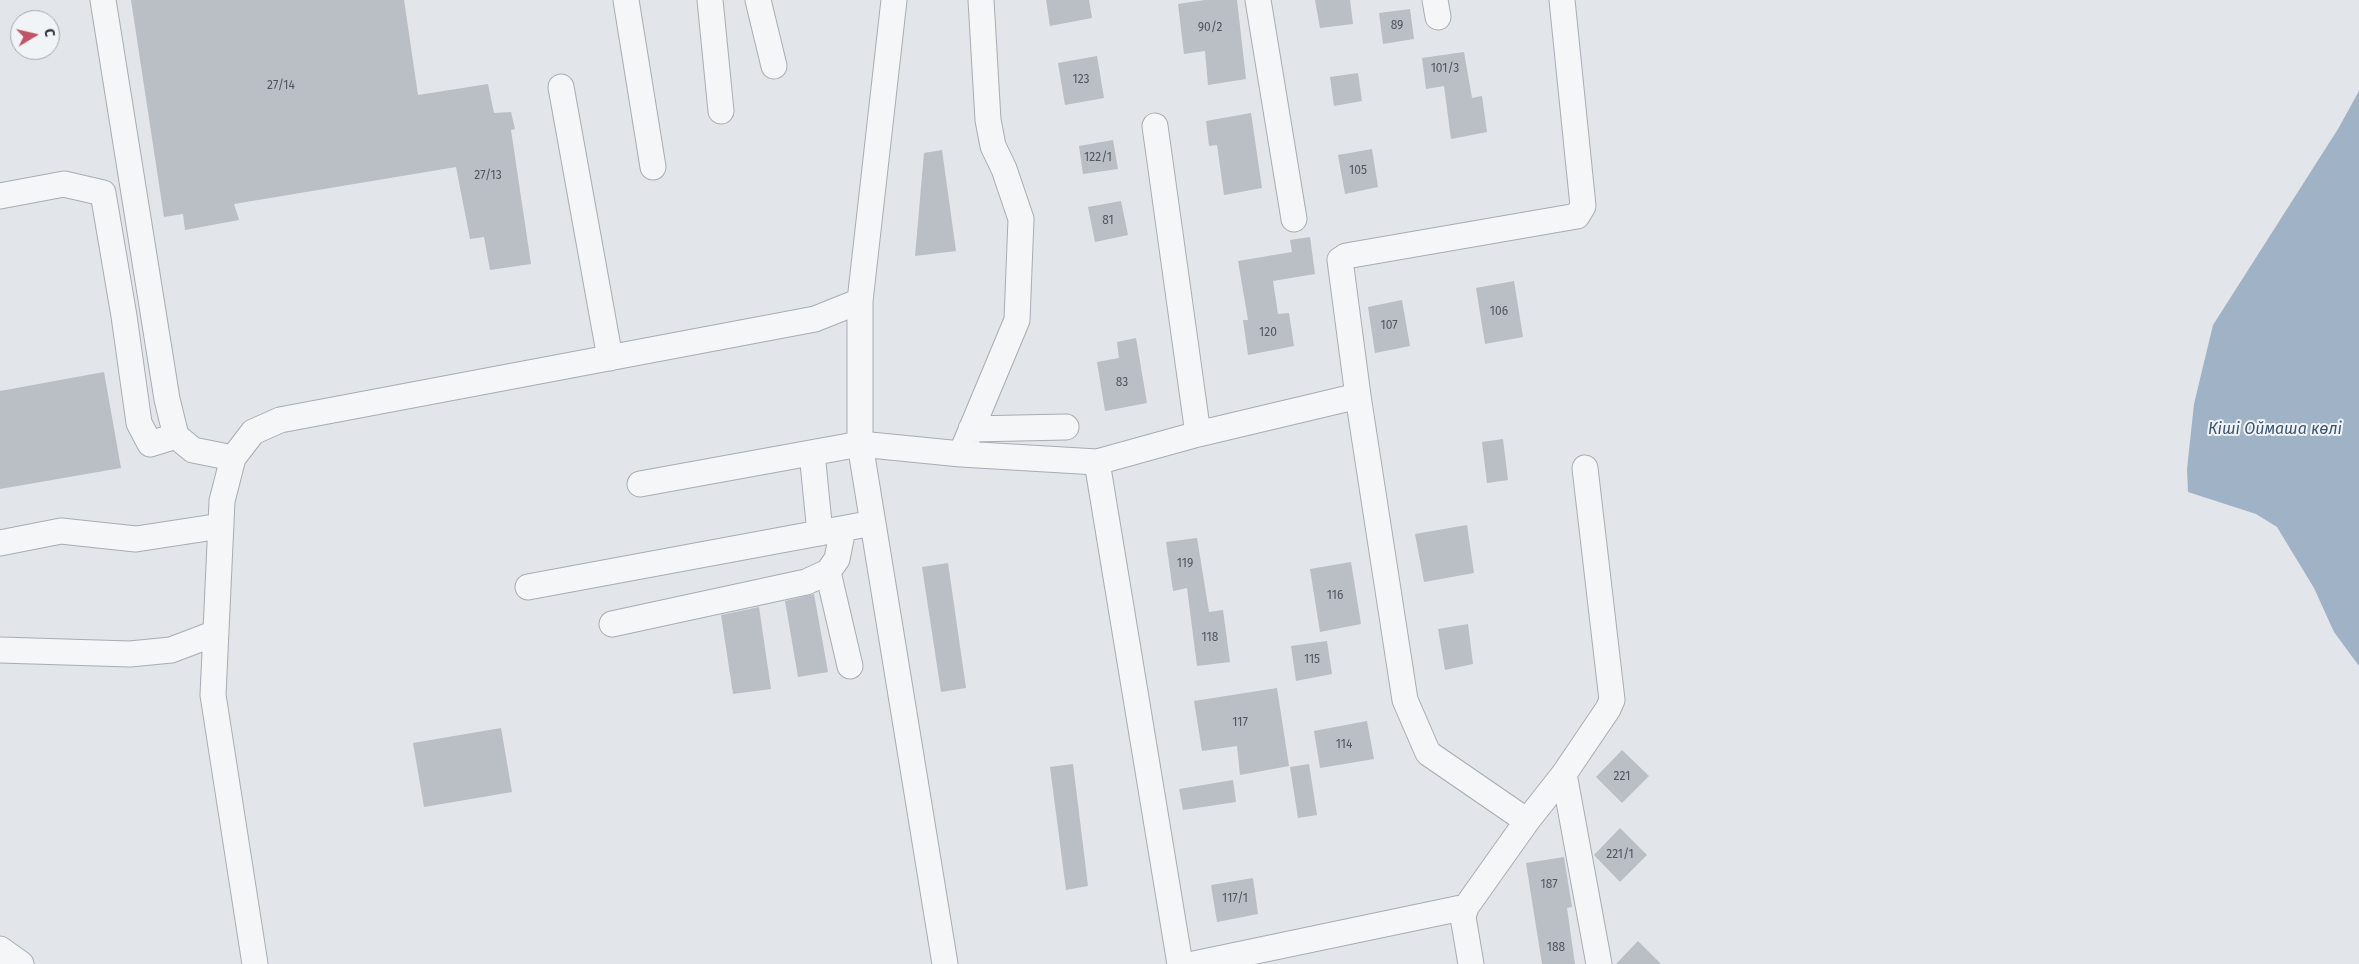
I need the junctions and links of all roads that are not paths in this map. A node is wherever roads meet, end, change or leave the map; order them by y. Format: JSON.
{"nodes":[{"id":1,"x":103,"y":0,"type":"edge"},
{"id":2,"x":626,"y":0,"type":"edge"},
{"id":3,"x":710,"y":0,"type":"edge"},
{"id":4,"x":758,"y":0,"type":"edge"},
{"id":5,"x":894,"y":0,"type":"edge"},
{"id":6,"x":982,"y":0,"type":"edge"},
{"id":7,"x":1258,"y":0,"type":"edge"},
{"id":8,"x":1562,"y":0,"type":"edge"},
{"id":9,"x":774,"y":66,"type":"dead end"},
{"id":10,"x":561,"y":87,"type":"dead end"},
{"id":11,"x":722,"y":110,"type":"dead end"},
{"id":12,"x":1155,"y":126,"type":"dead end"},
{"id":13,"x":653,"y":167,"type":"dead end"},
{"id":14,"x":0,"y":196,"type":"edge"},
{"id":15,"x":1294,"y":218,"type":"dead end"},
{"id":16,"x":860,"y":301,"type":"junction"},
{"id":17,"x":610,"y":358,"type":"junction"},
{"id":18,"x":1358,"y":396,"type":"junction"},
{"id":19,"x":1066,"y":427,"type":"dead end"},
{"id":20,"x":971,"y":429,"type":"junction"},
{"id":21,"x":1198,"y":434,"type":"junction"},
{"id":22,"x":176,"y":436,"type":"junction"},
{"id":23,"x":860,"y":444,"type":"junction"},
{"id":24,"x":812,"y":453,"type":"junction"},
{"id":25,"x":961,"y":454,"type":"junction"},
{"id":26,"x":232,"y":458,"type":"junction"},
{"id":27,"x":1097,"y":462,"type":"junction"},
{"id":28,"x":1585,"y":468,"type":"dead end"},
{"id":29,"x":640,"y":484,"type":"dead end"},
{"id":30,"x":873,"y":523,"type":"junction"},
{"id":31,"x":221,"y":526,"type":"junction"},
{"id":32,"x":832,"y":531,"type":"junction"},
{"id":33,"x":0,"y":543,"type":"edge"},
{"id":34,"x":828,"y":572,"type":"junction"},
{"id":35,"x":528,"y":587,"type":"dead end"},
{"id":36,"x":612,"y":624,"type":"dead end"},
{"id":37,"x":216,"y":633,"type":"junction"},
{"id":38,"x":0,"y":650,"type":"edge"},
{"id":39,"x":850,"y":666,"type":"dead end"},
{"id":40,"x":1564,"y":774,"type":"junction"},
{"id":41,"x":1527,"y":821,"type":"junction"},
{"id":42,"x":1466,"y":907,"type":"junction"},
{"id":43,"x":0,"y":949,"type":"edge"},
{"id":44,"x":21,"y":964,"type":"edge"},
{"id":45,"x":255,"y":964,"type":"edge"},
{"id":46,"x":945,"y":964,"type":"edge"},
{"id":47,"x":1180,"y":964,"type":"edge"},
{"id":48,"x":1194,"y":964,"type":"edge"},
{"id":49,"x":1470,"y":964,"type":"edge"},
{"id":50,"x":1599,"y":964,"type":"edge"}],
"edges":[{"from":1,"to":22,"type":"street"},
{"from":2,"to":13,"type":"street"},
{"from":3,"to":11,"type":"street"},
{"from":4,"to":9,"type":"street"},
{"from":5,"to":16,"type":"street"},
{"from":6,"to":20,"type":"street"},
{"from":7,"to":15,"type":"street"},
{"from":8,"to":18,"type":"street"},
{"from":10,"to":17,"type":"street"},
{"from":12,"to":21,"type":"street"},
{"from":14,"to":22,"type":"street"},
{"from":16,"to":17,"type":"street"},
{"from":16,"to":23,"type":"street"},
{"from":17,"to":26,"type":"street"},
{"from":18,"to":21,"type":"street"},
{"from":18,"to":41,"type":"street"},
{"from":19,"to":20,"type":"street"},
{"from":20,"to":25,"type":"street"},
{"from":21,"to":27,"type":"street"},
{"from":22,"to":26,"type":"street"},
{"from":23,"to":24,"type":"street"},
{"from":23,"to":25,"type":"street"},
{"from":23,"to":30,"type":"street"},
{"from":24,"to":29,"type":"street"},
{"from":24,"to":32,"type":"street"},
{"from":25,"to":27,"type":"street"},
{"from":26,"to":31,"type":"street"},
{"from":27,"to":47,"type":"street"},
{"from":28,"to":40,"type":"street"},
{"from":30,"to":32,"type":"street"},
{"from":30,"to":46,"type":"street"},
{"from":31,"to":33,"type":"street"},
{"from":31,"to":37,"type":"street"},
{"from":32,"to":34,"type":"street"},
{"from":32,"to":35,"type":"street"},
{"from":34,"to":36,"type":"street"},
{"from":34,"to":39,"type":"street"},
{"from":37,"to":38,"type":"street"},
{"from":37,"to":45,"type":"street"},
{"from":40,"to":41,"type":"street"},
{"from":40,"to":50,"type":"street"},
{"from":41,"to":42,"type":"street"},
{"from":42,"to":48,"type":"street"},
{"from":42,"to":49,"type":"street"},
{"from":43,"to":44,"type":"street"}]}
